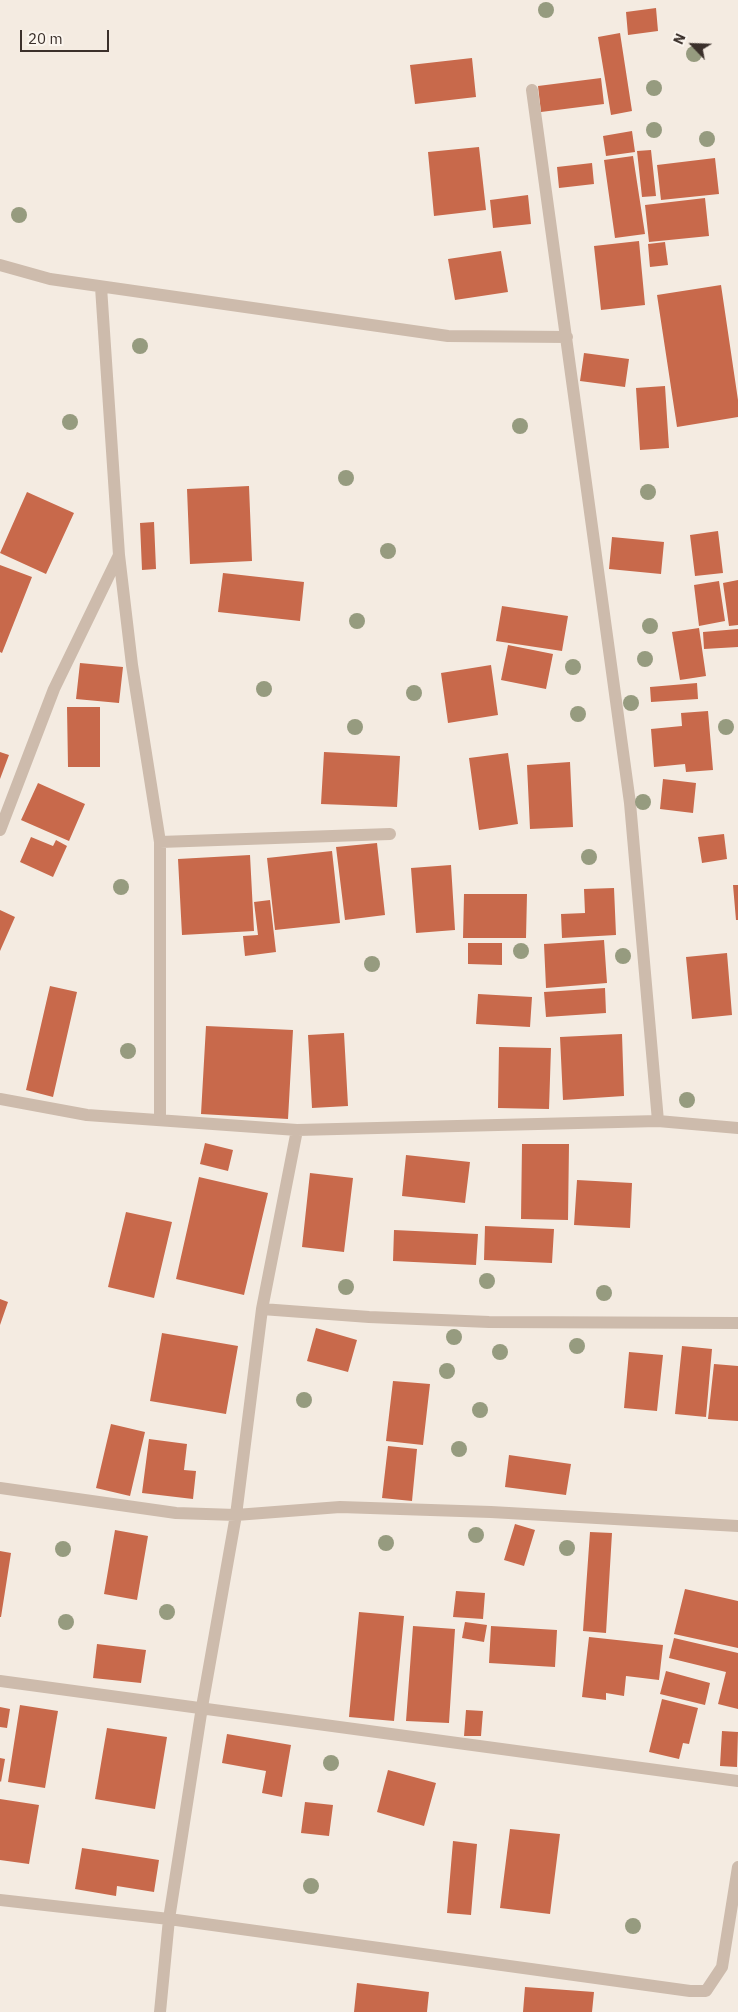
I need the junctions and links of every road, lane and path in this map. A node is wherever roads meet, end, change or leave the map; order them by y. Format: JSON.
{"nodes":[{"id":1,"x":532,"y":90,"type":"dead end"},
{"id":2,"x":0,"y":265,"type":"edge"},
{"id":3,"x":101,"y":287,"type":"junction"},
{"id":4,"x":567,"y":337,"type":"junction"},
{"id":5,"x":119,"y":555,"type":"junction"},
{"id":6,"x":0,"y":830,"type":"edge"},
{"id":7,"x":390,"y":834,"type":"dead end"},
{"id":8,"x":160,"y":842,"type":"junction"},
{"id":9,"x":0,"y":1099,"type":"edge"},
{"id":10,"x":160,"y":1120,"type":"junction"},
{"id":11,"x":658,"y":1121,"type":"junction"},
{"id":12,"x":738,"y":1128,"type":"edge"},
{"id":13,"x":297,"y":1130,"type":"junction"},
{"id":14,"x":262,"y":1309,"type":"junction"},
{"id":15,"x":738,"y":1323,"type":"edge"},
{"id":16,"x":0,"y":1488,"type":"edge"},
{"id":17,"x":236,"y":1515,"type":"junction"},
{"id":18,"x":738,"y":1526,"type":"edge"},
{"id":19,"x":0,"y":1681,"type":"edge"},
{"id":20,"x":202,"y":1707,"type":"junction"},
{"id":21,"x":738,"y":1781,"type":"edge"},
{"id":22,"x":738,"y":1867,"type":"edge"},
{"id":23,"x":736,"y":1894,"type":"edge"},
{"id":24,"x":0,"y":1900,"type":"edge"},
{"id":25,"x":169,"y":1919,"type":"junction"},
{"id":26,"x":160,"y":2012,"type":"edge"}],
"edges":[{"from":1,"to":4,"type":"street"},
{"from":2,"to":3,"type":"street"},
{"from":3,"to":4,"type":"street"},
{"from":3,"to":5,"type":"street"},
{"from":4,"to":11,"type":"street"},
{"from":5,"to":6,"type":"street"},
{"from":5,"to":8,"type":"street"},
{"from":7,"to":8,"type":"street"},
{"from":8,"to":10,"type":"street"},
{"from":9,"to":10,"type":"street"},
{"from":10,"to":13,"type":"street"},
{"from":11,"to":12,"type":"street"},
{"from":11,"to":13,"type":"street"},
{"from":13,"to":14,"type":"street"},
{"from":14,"to":15,"type":"street"},
{"from":14,"to":17,"type":"street"},
{"from":16,"to":17,"type":"street"},
{"from":17,"to":18,"type":"street"},
{"from":17,"to":20,"type":"street"},
{"from":19,"to":20,"type":"street"},
{"from":20,"to":21,"type":"street"},
{"from":20,"to":25,"type":"street"},
{"from":22,"to":23,"type":"street"},
{"from":23,"to":25,"type":"street"},
{"from":24,"to":25,"type":"street"},
{"from":25,"to":26,"type":"street"}]}
